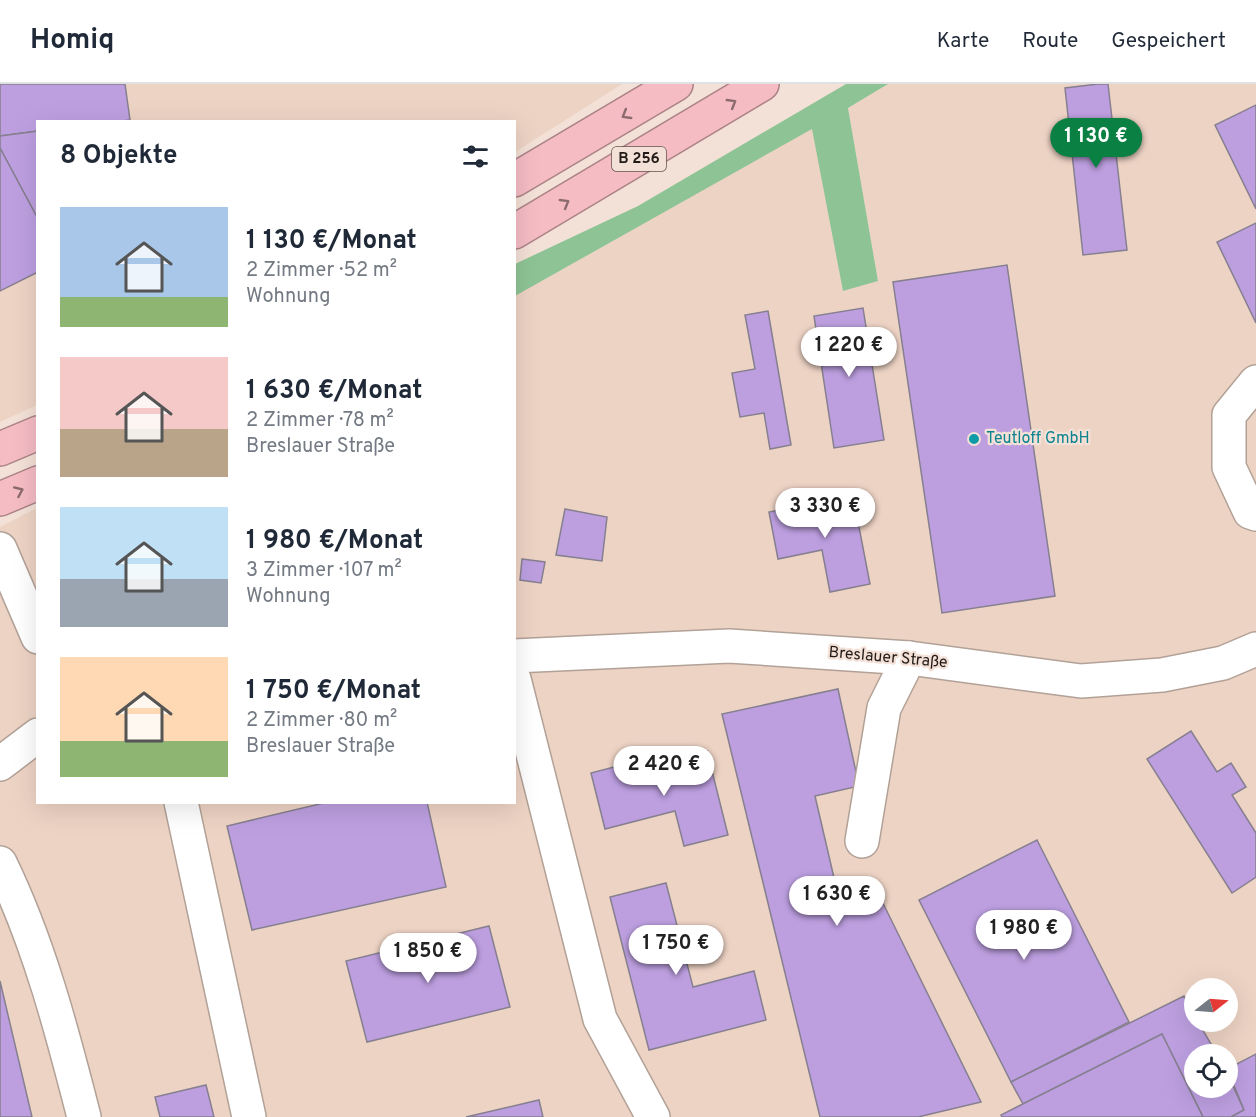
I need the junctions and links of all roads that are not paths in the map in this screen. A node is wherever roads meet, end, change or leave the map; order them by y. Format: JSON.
{"nodes":[{"id":1,"x":676,"y":84,"type":"edge"},
{"id":2,"x":762,"y":84,"type":"edge"},
{"id":3,"x":516,"y":179,"type":"edge"},
{"id":4,"x":516,"y":231,"type":"edge"},
{"id":5,"x":1256,"y":382,"type":"edge"},
{"id":6,"x":1256,"y":405,"type":"edge"},
{"id":7,"x":36,"y":434,"type":"edge"},
{"id":8,"x":0,"y":449,"type":"edge"},
{"id":9,"x":1256,"y":482,"type":"edge"},
{"id":10,"x":36,"y":484,"type":"edge"},
{"id":11,"x":0,"y":499,"type":"edge"},
{"id":12,"x":1256,"y":514,"type":"edge"},
{"id":13,"x":0,"y":549,"type":"edge"},
{"id":14,"x":36,"y":632,"type":"edge"},
{"id":15,"x":1256,"y":649,"type":"edge"},
{"id":16,"x":516,"y":656,"type":"edge"},
{"id":17,"x":909,"y":658,"type":"junction"},
{"id":18,"x":516,"y":687,"type":"edge"},
{"id":19,"x":36,"y":737,"type":"edge"},
{"id":20,"x":0,"y":764,"type":"edge"},
{"id":21,"x":181,"y":804,"type":"edge"},
{"id":22,"x":862,"y":841,"type":"dead end"},
{"id":23,"x":0,"y":862,"type":"edge"},
{"id":24,"x":84,"y":1117,"type":"edge"},
{"id":25,"x":249,"y":1117,"type":"edge"},
{"id":26,"x":653,"y":1117,"type":"edge"}],
"edges":[{"from":1,"to":3,"type":"highway","number":"B 256","one_way":true},
{"from":4,"to":2,"type":"highway","number":"B 256","one_way":true},
{"from":5,"to":12,"type":"street"},
{"from":6,"to":9,"type":"street"},
{"from":7,"to":8,"type":"highway"},
{"from":11,"to":10,"type":"highway","one_way":true},
{"from":13,"to":14,"type":"street"},
{"from":15,"to":17,"type":"street","name":"Breslauer Straße"},
{"from":16,"to":17,"type":"street","name":"Breslauer Straße"},
{"from":17,"to":22,"type":"street"},
{"from":18,"to":26,"type":"street"},
{"from":19,"to":20,"type":"street"},
{"from":21,"to":25,"type":"street"},
{"from":23,"to":24,"type":"street"}]}
